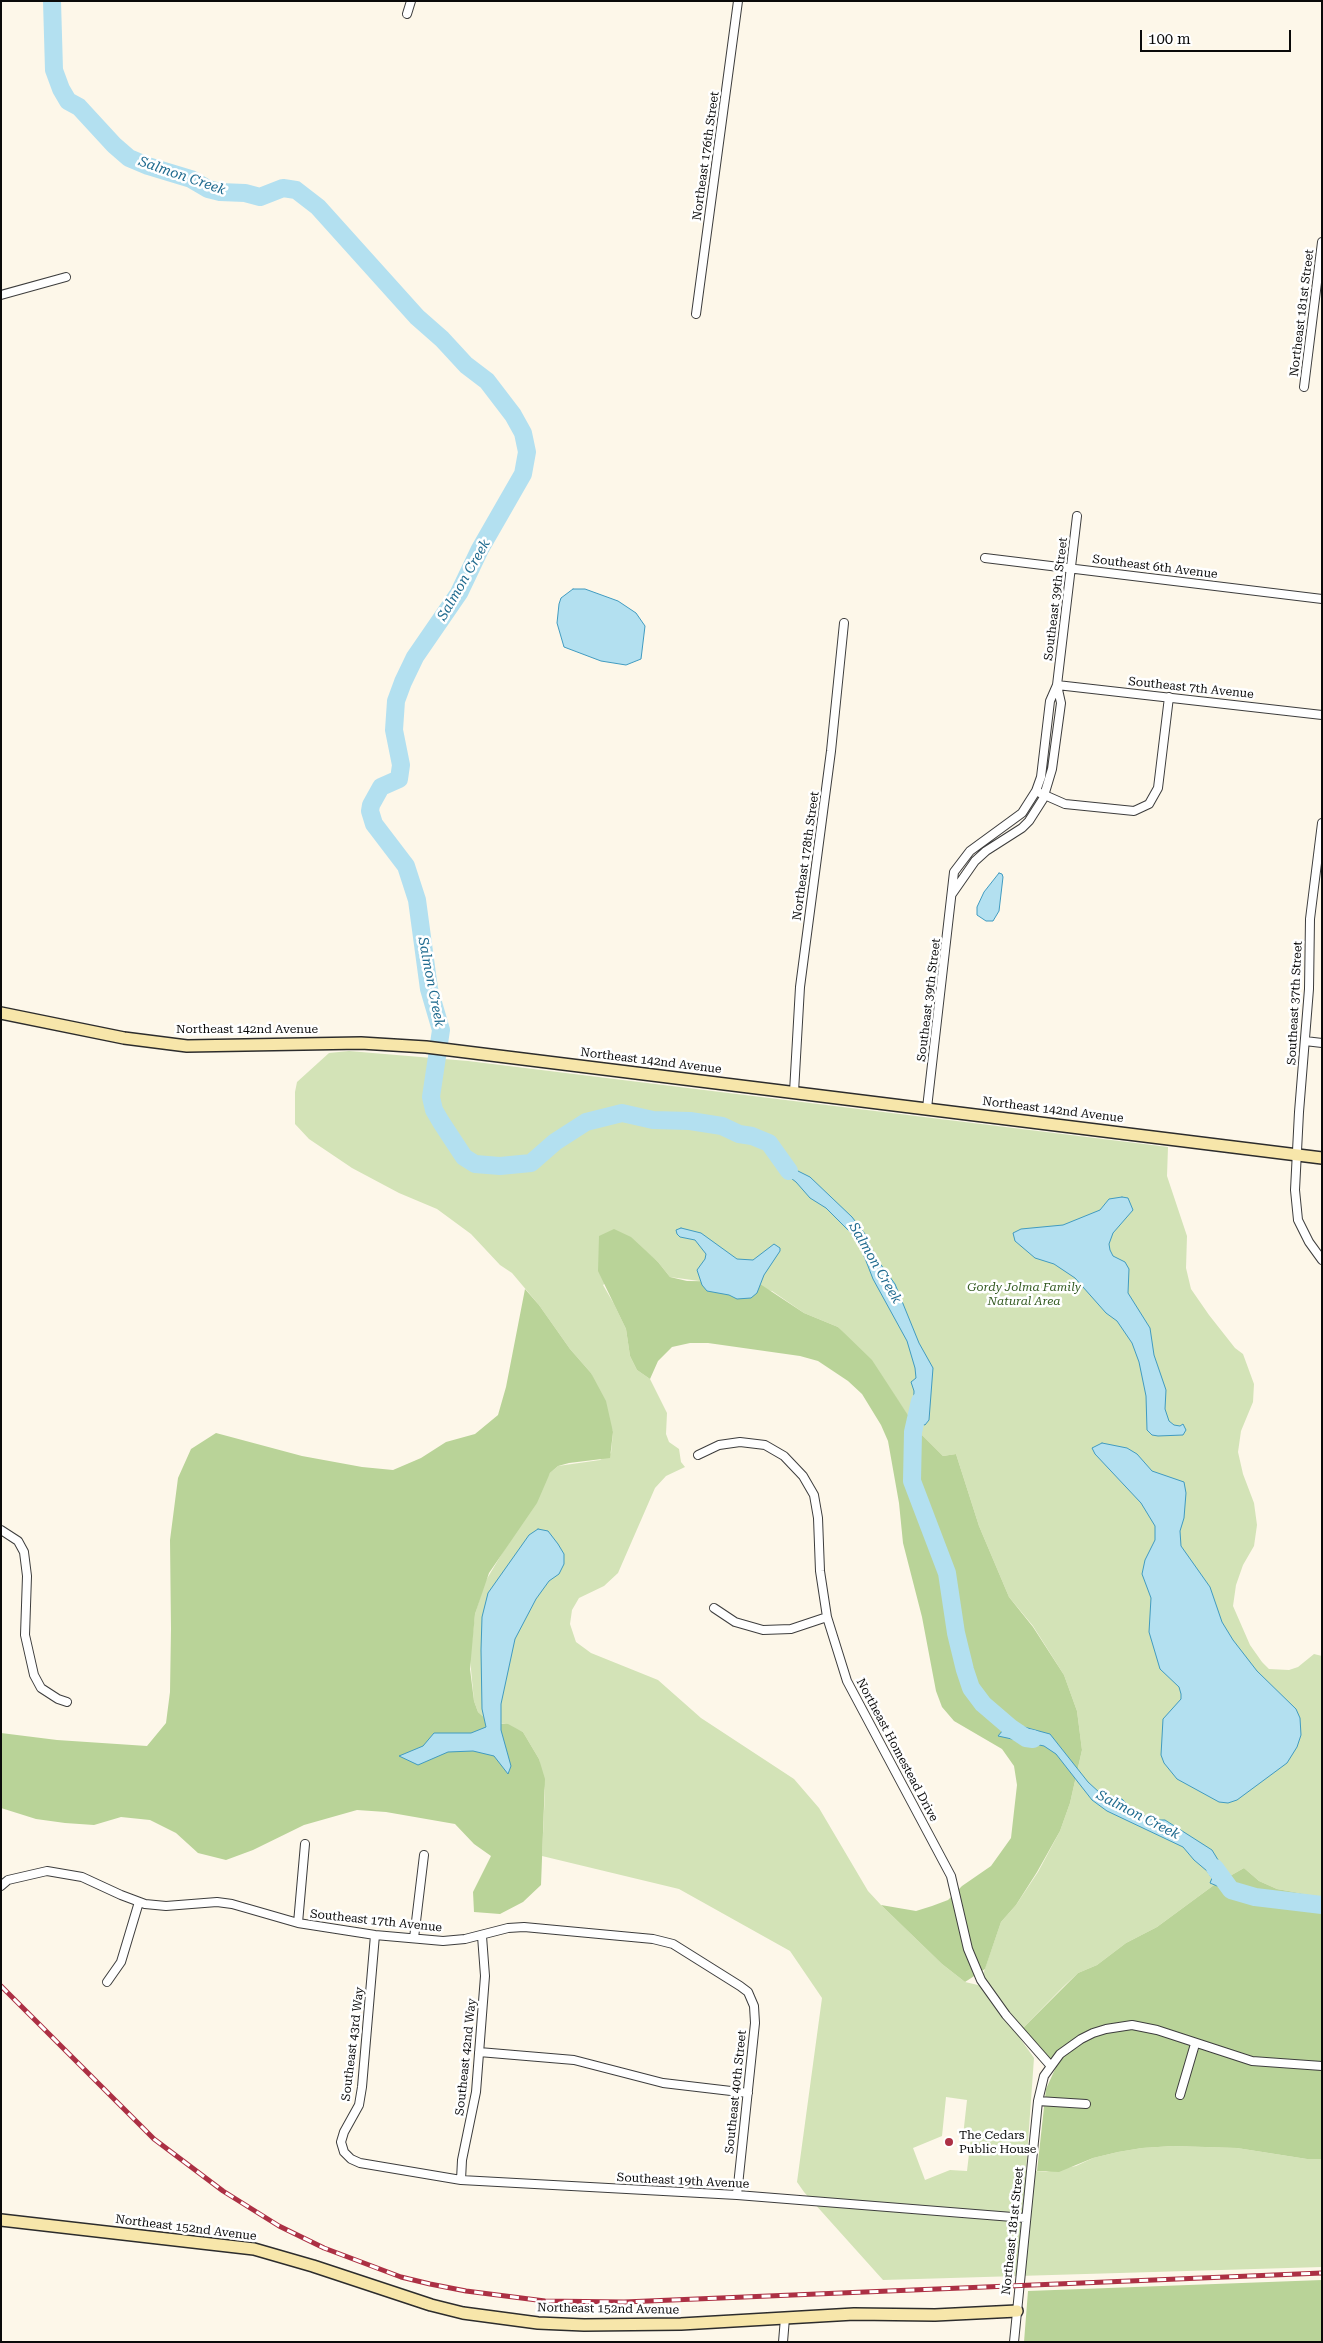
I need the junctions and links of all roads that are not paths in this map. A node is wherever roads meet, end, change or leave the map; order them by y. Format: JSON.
{"nodes":[{"id":1,"x":410,"y":1,"type":"edge"},
{"id":2,"x":738,"y":1,"type":"edge"},
{"id":3,"x":407,"y":14,"type":"dead end"},
{"id":4,"x":1322,"y":242,"type":"edge"},
{"id":5,"x":66,"y":277,"type":"dead end"},
{"id":6,"x":1,"y":295,"type":"edge"},
{"id":7,"x":696,"y":314,"type":"dead end"},
{"id":8,"x":1304,"y":387,"type":"dead end"},
{"id":9,"x":1077,"y":516,"type":"dead end"},
{"id":10,"x":985,"y":558,"type":"dead end"},
{"id":11,"x":1071,"y":568,"type":"junction"},
{"id":12,"x":1322,"y":599,"type":"edge"},
{"id":13,"x":844,"y":623,"type":"dead end"},
{"id":14,"x":1058,"y":684,"type":"junction"},
{"id":15,"x":1169,"y":697,"type":"junction"},
{"id":16,"x":1322,"y":715,"type":"edge"},
{"id":17,"x":1036,"y":791,"type":"junction"},
{"id":18,"x":1045,"y":795,"type":"junction"},
{"id":19,"x":1322,"y":824,"type":"edge"},
{"id":20,"x":952,"y":894,"type":"junction"},
{"id":21,"x":1,"y":1013,"type":"edge"},
{"id":22,"x":1305,"y":1041,"type":"junction"},
{"id":23,"x":1322,"y":1043,"type":"edge"},
{"id":24,"x":794,"y":1092,"type":"junction"},
{"id":25,"x":927,"y":1108,"type":"junction"},
{"id":26,"x":1298,"y":1155,"type":"junction"},
{"id":27,"x":1322,"y":1158,"type":"edge"},
{"id":28,"x":1322,"y":1260,"type":"edge"},
{"id":29,"x":698,"y":1455,"type":"dead end"},
{"id":30,"x":1,"y":1530,"type":"edge"},
{"id":31,"x":714,"y":1608,"type":"dead end"},
{"id":32,"x":827,"y":1617,"type":"junction"},
{"id":33,"x":67,"y":1702,"type":"dead end"},
{"id":34,"x":304,"y":1844,"type":"dead end"},
{"id":35,"x":424,"y":1855,"type":"dead end"},
{"id":36,"x":1,"y":1886,"type":"edge"},
{"id":37,"x":139,"y":1902,"type":"junction"},
{"id":38,"x":298,"y":1924,"type":"junction"},
{"id":39,"x":375,"y":1934,"type":"junction"},
{"id":40,"x":482,"y":1936,"type":"junction"},
{"id":41,"x":414,"y":1938,"type":"junction"},
{"id":42,"x":107,"y":1982,"type":"dead end"},
{"id":43,"x":748,"y":1992,"type":"joint"},
{"id":44,"x":1195,"y":2044,"type":"junction"},
{"id":45,"x":479,"y":2052,"type":"junction"},
{"id":46,"x":1050,"y":2065,"type":"junction"},
{"id":47,"x":1322,"y":2066,"type":"edge"},
{"id":48,"x":748,"y":2093,"type":"junction"},
{"id":49,"x":1180,"y":2095,"type":"dead end"},
{"id":50,"x":1038,"y":2101,"type":"junction"},
{"id":51,"x":1086,"y":2104,"type":"dead end"},
{"id":52,"x":344,"y":2152,"type":"joint"},
{"id":53,"x":460,"y":2180,"type":"junction"},
{"id":54,"x":737,"y":2195,"type":"junction"},
{"id":55,"x":1025,"y":2218,"type":"junction"},
{"id":56,"x":1,"y":2220,"type":"edge"},
{"id":57,"x":1017,"y":2311,"type":"junction"},
{"id":58,"x":784,"y":2318,"type":"junction"},
{"id":59,"x":783,"y":2342,"type":"edge"},
{"id":60,"x":1014,"y":2342,"type":"edge"}],
"edges":[{"from":1,"to":3,"type":"street"},
{"from":2,"to":7,"type":"street","name":"Northeast 176th Street"},
{"from":4,"to":8,"type":"street","name":"Northeast 181st Street"},
{"from":5,"to":6,"type":"street"},
{"from":9,"to":11,"type":"street","name":"Southeast 39th Street"},
{"from":10,"to":11,"type":"street","name":"Southeast 6th Avenue"},
{"from":11,"to":12,"type":"street","name":"Southeast 6th Avenue"},
{"from":11,"to":14,"type":"street","name":"Southeast 39th Street"},
{"from":13,"to":24,"type":"street","name":"Northeast 178th Street"},
{"from":14,"to":15,"type":"street","name":"Southeast 7th Avenue"},
{"from":14,"to":17,"type":"street","name":"Southeast 39th Street"},
{"from":14,"to":18,"type":"street","name":"Southeast 39th Street"},
{"from":15,"to":16,"type":"street","name":"Southeast 7th Avenue"},
{"from":15,"to":18,"type":"street"},
{"from":17,"to":18,"type":"street"},
{"from":17,"to":20,"type":"street","name":"Southeast 39th Street"},
{"from":18,"to":20,"type":"street","name":"Southeast 39th Street"},
{"from":19,"to":22,"type":"street","name":"Southeast 37th Street"},
{"from":20,"to":25,"type":"street","name":"Southeast 39th Street"},
{"from":21,"to":24,"type":"street","name":"Northeast 142nd Avenue"},
{"from":22,"to":23,"type":"street"},
{"from":22,"to":26,"type":"street","name":"Southeast 37th Street"},
{"from":24,"to":25,"type":"street","name":"Northeast 142nd Avenue"},
{"from":25,"to":26,"type":"street","name":"Northeast 142nd Avenue"},
{"from":26,"to":27,"type":"street","name":"Northeast 142nd Avenue"},
{"from":26,"to":28,"type":"street","name":"Southeast 37th Street"},
{"from":29,"to":32,"type":"street","name":"Northeast Homestead Drive"},
{"from":30,"to":33,"type":"street"},
{"from":31,"to":32,"type":"street"},
{"from":32,"to":46,"type":"street","name":"Northeast Homestead Drive"},
{"from":34,"to":38,"type":"street"},
{"from":35,"to":41,"type":"street"},
{"from":36,"to":37,"type":"street","name":"Southeast 17th Avenue"},
{"from":37,"to":38,"type":"street","name":"Southeast 17th Avenue"},
{"from":37,"to":42,"type":"street"},
{"from":38,"to":39,"type":"street","name":"Southeast 17th Avenue"},
{"from":39,"to":41,"type":"street","name":"Southeast 17th Avenue"},
{"from":39,"to":52,"type":"street","name":"Southeast 43rd Way"},
{"from":40,"to":41,"type":"street","name":"Southeast 17th Avenue"},
{"from":40,"to":43,"type":"street","name":"Southeast 17th Avenue"},
{"from":40,"to":45,"type":"street","name":"Southeast 42nd Way"},
{"from":43,"to":48,"type":"street","name":"Southeast 40th Street"},
{"from":44,"to":46,"type":"street"},
{"from":44,"to":47,"type":"street"},
{"from":44,"to":49,"type":"street"},
{"from":45,"to":48,"type":"street"},
{"from":45,"to":53,"type":"street","name":"Southeast 42nd Way"},
{"from":46,"to":50,"type":"street","name":"Northeast 181st Street"},
{"from":48,"to":54,"type":"street","name":"Southeast 40th Street"},
{"from":50,"to":51,"type":"street"},
{"from":50,"to":55,"type":"street","name":"Northeast 181st Street"},
{"from":52,"to":53,"type":"street","name":"Southeast 19th Avenue"},
{"from":53,"to":54,"type":"street","name":"Southeast 19th Avenue"},
{"from":54,"to":55,"type":"street","name":"Southeast 19th Avenue"},
{"from":55,"to":57,"type":"street","name":"Northeast 181st Street"},
{"from":56,"to":58,"type":"street","name":"Northeast 152nd Avenue"},
{"from":57,"to":58,"type":"street","name":"Northeast 152nd Avenue"},
{"from":57,"to":60,"type":"street","name":"Northeast 181st Street"},
{"from":58,"to":59,"type":"street"}]}
